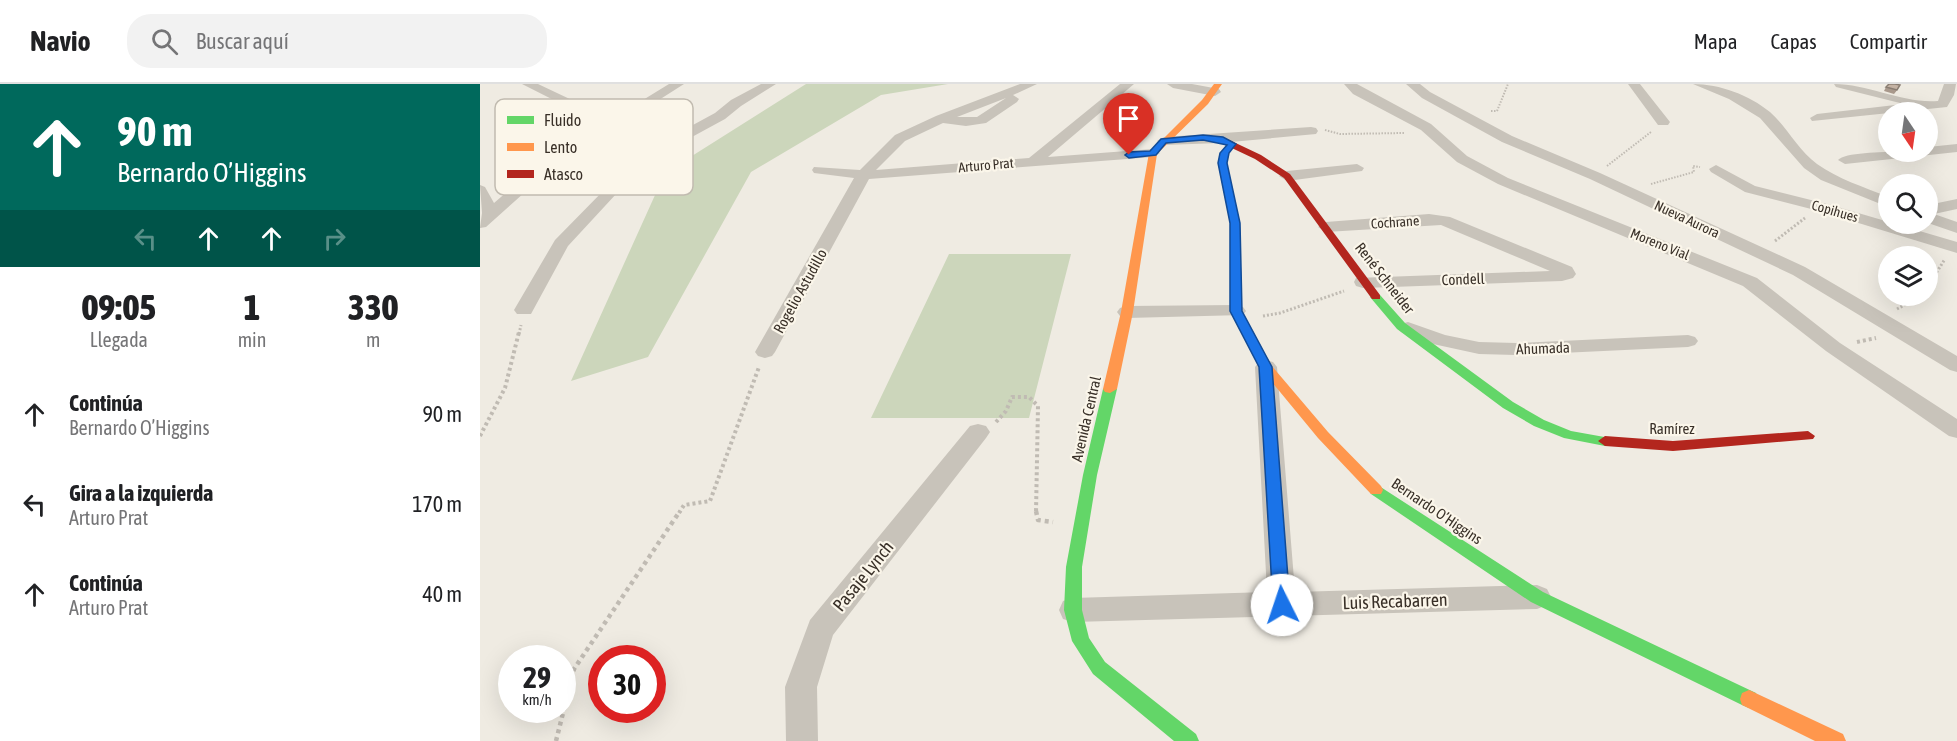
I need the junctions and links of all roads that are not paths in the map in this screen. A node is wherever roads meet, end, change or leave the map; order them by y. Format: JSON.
{"nodes":[{"id":1,"x":528,"y":84,"type":"edge"},
{"id":2,"x":676,"y":84,"type":"edge"},
{"id":3,"x":770,"y":84,"type":"edge"},
{"id":4,"x":1033,"y":84,"type":"edge"},
{"id":5,"x":1128,"y":84,"type":"edge"},
{"id":6,"x":1173,"y":84,"type":"edge"},
{"id":7,"x":1350,"y":84,"type":"edge"},
{"id":8,"x":1412,"y":84,"type":"edge"},
{"id":9,"x":1634,"y":84,"type":"edge"},
{"id":10,"x":1699,"y":84,"type":"edge"},
{"id":11,"x":1840,"y":84,"type":"edge"},
{"id":12,"x":1950,"y":84,"type":"edge"},
{"id":13,"x":1217,"y":88,"type":"edge"},
{"id":14,"x":560,"y":99,"type":"edge"},
{"id":15,"x":652,"y":99,"type":"edge"},
{"id":16,"x":1912,"y":102,"type":"edge"},
{"id":17,"x":1951,"y":102,"type":"edge"},
{"id":18,"x":1878,"y":111,"type":"edge"},
{"id":19,"x":1817,"y":117,"type":"dead end"},
{"id":20,"x":1663,"y":122,"type":"road end"},
{"id":21,"x":693,"y":131,"type":"edge"},
{"id":22,"x":1310,"y":131,"type":"road end"},
{"id":23,"x":1164,"y":141,"type":"junction"},
{"id":24,"x":1226,"y":142,"type":"junction"},
{"id":25,"x":1957,"y":148,"type":"edge"},
{"id":26,"x":1938,"y":150,"type":"edge"},
{"id":27,"x":1153,"y":153,"type":"junction"},
{"id":28,"x":1878,"y":156,"type":"edge"},
{"id":29,"x":1845,"y":160,"type":"dead end"},
{"id":30,"x":1034,"y":161,"type":"junction"},
{"id":31,"x":1357,"y":168,"type":"dead end"},
{"id":32,"x":1716,"y":169,"type":"road end"},
{"id":33,"x":819,"y":170,"type":"dead end"},
{"id":34,"x":864,"y":175,"type":"junction"},
{"id":35,"x":1287,"y":176,"type":"junction"},
{"id":36,"x":480,"y":190,"type":"edge"},
{"id":37,"x":512,"y":195,"type":"edge"},
{"id":38,"x":606,"y":195,"type":"edge"},
{"id":39,"x":1878,"y":198,"type":"edge"},
{"id":40,"x":1957,"y":204,"type":"edge"},
{"id":41,"x":1938,"y":208,"type":"edge"},
{"id":42,"x":485,"y":218,"type":"edge"},
{"id":43,"x":1938,"y":221,"type":"edge"},
{"id":44,"x":1326,"y":227,"type":"junction"},
{"id":45,"x":1957,"y":228,"type":"edge"},
{"id":46,"x":1955,"y":248,"type":"edge"},
{"id":47,"x":1562,"y":276,"type":"joint"},
{"id":48,"x":1364,"y":283,"type":"junction"},
{"id":49,"x":524,"y":310,"type":"road end"},
{"id":50,"x":1127,"y":312,"type":"junction"},
{"id":51,"x":1238,"y":315,"type":"junction"},
{"id":52,"x":1401,"y":326,"type":"junction"},
{"id":53,"x":1688,"y":341,"type":"dead end"},
{"id":54,"x":765,"y":352,"type":"road end"},
{"id":55,"x":1957,"y":365,"type":"edge"},
{"id":56,"x":1266,"y":367,"type":"junction"},
{"id":57,"x":1539,"y":423,"type":"joint"},
{"id":58,"x":1957,"y":430,"type":"edge"},
{"id":59,"x":977,"y":433,"type":"road end"},
{"id":60,"x":1808,"y":436,"type":"dead end"},
{"id":61,"x":1537,"y":597,"type":"junction"},
{"id":62,"x":1282,"y":605,"type":"junction"},
{"id":63,"x":1073,"y":610,"type":"junction"},
{"id":64,"x":802,"y":741,"type":"edge"},
{"id":65,"x":1189,"y":741,"type":"edge"},
{"id":66,"x":1836,"y":741,"type":"edge"}],
"edges":[{"from":1,"to":14,"type":"street"},
{"from":2,"to":15,"type":"street"},
{"from":3,"to":21,"type":"street"},
{"from":4,"to":34,"type":"street","name":"Rogelio Astudillo"},
{"from":5,"to":30,"type":"street"},
{"from":6,"to":13,"type":"street"},
{"from":7,"to":58,"type":"street","name":"Moreno Vial"},
{"from":8,"to":55,"type":"street","name":"Nueva Aurora"},
{"from":9,"to":20,"type":"street"},
{"from":10,"to":39,"type":"street"},
{"from":11,"to":16,"type":"street"},
{"from":12,"to":17,"type":"street"},
{"from":13,"to":23,"type":"street"},
{"from":18,"to":19,"type":"street"},
{"from":22,"to":24,"type":"street"},
{"from":23,"to":24,"type":"street"},
{"from":23,"to":27,"type":"street"},
{"from":24,"to":35,"type":"street","name":"René Schneider"},
{"from":24,"to":51,"type":"street","name":"Bernardo O’Higgins"},
{"from":25,"to":26,"type":"street"},
{"from":27,"to":30,"type":"street","name":"Arturo Prat"},
{"from":27,"to":50,"type":"street","name":"Avenida Central"},
{"from":28,"to":29,"type":"street"},
{"from":30,"to":34,"type":"street","name":"Arturo Prat"},
{"from":31,"to":35,"type":"street"},
{"from":32,"to":46,"type":"street","name":"Copihues"},
{"from":33,"to":34,"type":"street","name":"Arturo Prat"},
{"from":34,"to":54,"type":"street","name":"Rogelio Astudillo"},
{"from":35,"to":44,"type":"street","name":"René Schneider"},
{"from":36,"to":42,"type":"street"},
{"from":37,"to":42,"type":"street"},
{"from":38,"to":49,"type":"street"},
{"from":40,"to":41,"type":"street"},
{"from":43,"to":45,"type":"street"},
{"from":44,"to":47,"type":"street","name":"Cochrane"},
{"from":44,"to":48,"type":"street","name":"René Schneider"},
{"from":47,"to":48,"type":"street","name":"Condell"},
{"from":48,"to":52,"type":"street","name":"René Schneider"},
{"from":50,"to":51,"type":"street"},
{"from":50,"to":63,"type":"street","name":"Avenida Central"},
{"from":51,"to":56,"type":"street","name":"Bernardo O’Higgins"},
{"from":52,"to":53,"type":"street","name":"Ahumada"},
{"from":52,"to":57,"type":"street","name":"René Schneider"},
{"from":56,"to":61,"type":"street","name":"Bernardo O’Higgins"},
{"from":56,"to":62,"type":"street"},
{"from":57,"to":60,"type":"street","name":"Ramírez"},
{"from":59,"to":64,"type":"street","name":"Pasaje Lynch"},
{"from":61,"to":62,"type":"street","name":"Luis Recabarren"},
{"from":61,"to":66,"type":"street","name":"Bernardo O’Higgins"},
{"from":62,"to":63,"type":"street","name":"Luis Recabarren"},
{"from":63,"to":65,"type":"street","name":"Avenida Central"}]}
